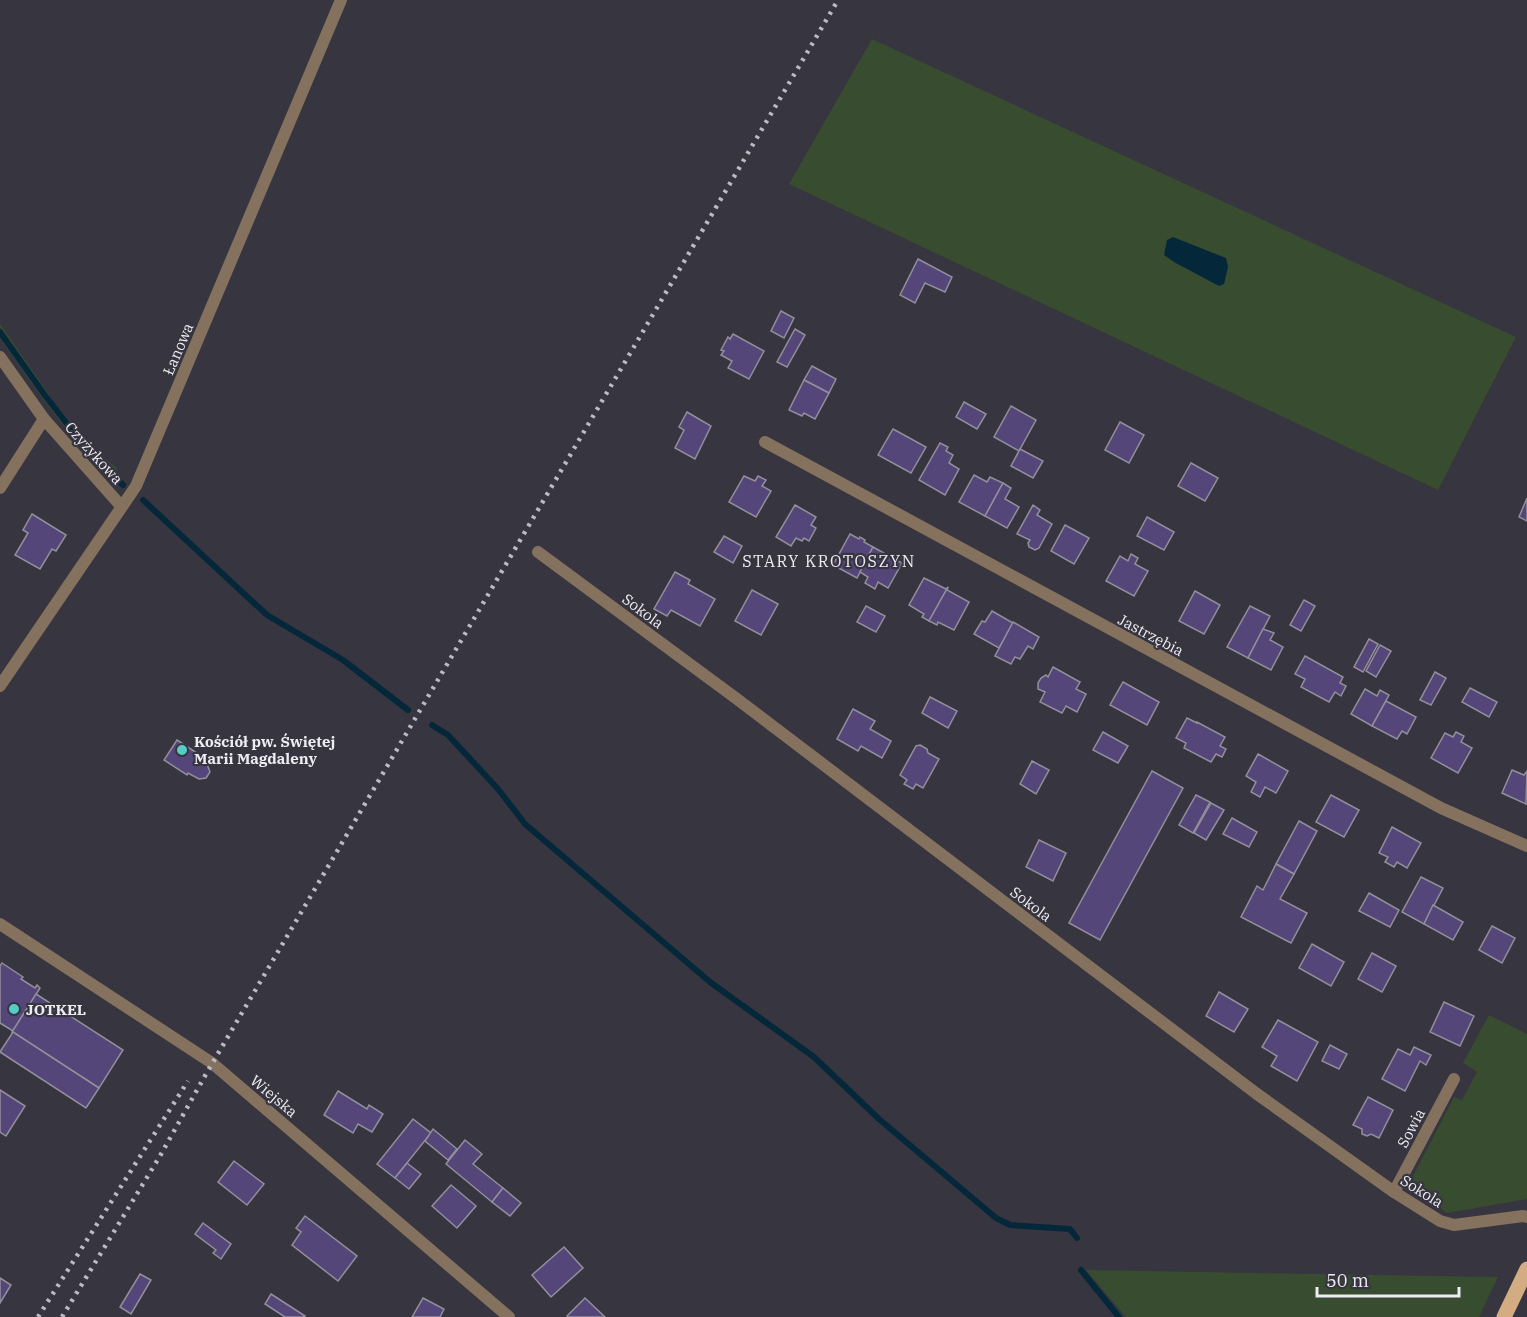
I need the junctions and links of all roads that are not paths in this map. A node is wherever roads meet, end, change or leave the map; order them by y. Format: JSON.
{"nodes":[{"id":1,"x":341,"y":0,"type":"edge"},
{"id":2,"x":0,"y":357,"type":"edge"},
{"id":3,"x":44,"y":419,"type":"junction"},
{"id":4,"x":765,"y":442,"type":"dead end"},
{"id":5,"x":0,"y":488,"type":"edge"},
{"id":6,"x":122,"y":506,"type":"junction"},
{"id":7,"x":537,"y":552,"type":"dead end"},
{"id":8,"x":0,"y":686,"type":"edge"},
{"id":9,"x":1527,"y":846,"type":"edge"},
{"id":10,"x":0,"y":924,"type":"edge"},
{"id":11,"x":1454,"y":1079,"type":"dead end"},
{"id":12,"x":1394,"y":1192,"type":"junction"},
{"id":13,"x":1527,"y":1217,"type":"edge"},
{"id":14,"x":1527,"y":1269,"type":"edge"},
{"id":15,"x":509,"y":1317,"type":"edge"},
{"id":16,"x":1504,"y":1317,"type":"edge"}],
"edges":[{"from":1,"to":6,"type":"street","name":"Łanowa"},
{"from":2,"to":3,"type":"street","name":"Czyżykowa"},
{"from":3,"to":5,"type":"street","name":"Czyżykowa"},
{"from":3,"to":6,"type":"street","name":"Czyżykowa"},
{"from":4,"to":9,"type":"street","name":"Jastrzębia"},
{"from":6,"to":8,"type":"street","name":"Łanowa"},
{"from":7,"to":12,"type":"street","name":"Sokola"},
{"from":10,"to":15,"type":"street","name":"Wiejska"},
{"from":11,"to":12,"type":"street","name":"Sowia"},
{"from":12,"to":13,"type":"street","name":"Sokola"},
{"from":14,"to":16,"type":"main road"}]}
